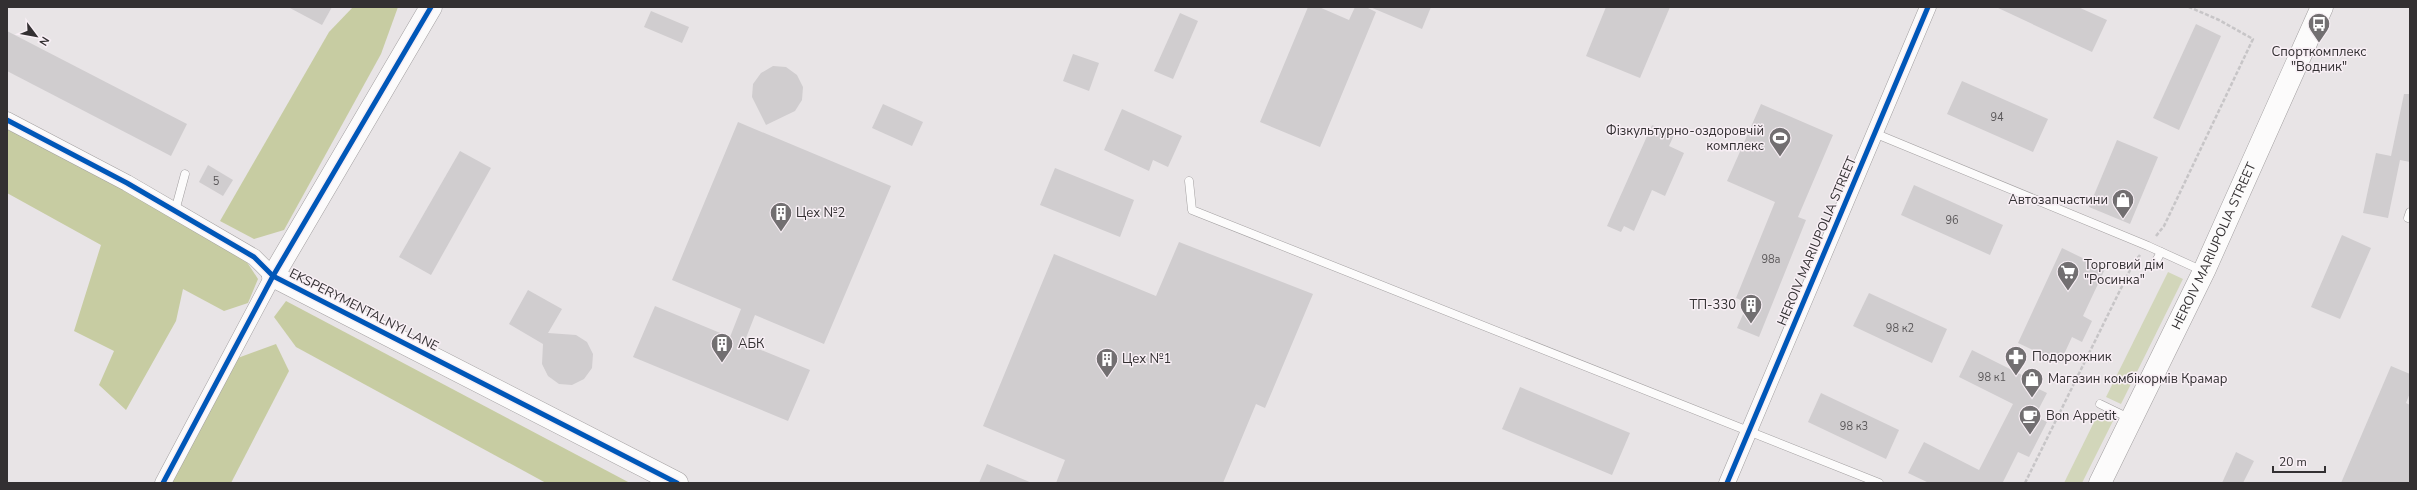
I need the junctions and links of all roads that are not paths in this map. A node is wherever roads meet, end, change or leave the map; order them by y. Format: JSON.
{"nodes":[{"id":1,"x":431,"y":7,"type":"edge"},
{"id":2,"x":1928,"y":7,"type":"edge"},
{"id":3,"x":2322,"y":7,"type":"edge"},
{"id":4,"x":7,"y":120,"type":"edge"},
{"id":5,"x":1874,"y":133,"type":"junction"},
{"id":6,"x":185,"y":174,"type":"dead end"},
{"id":7,"x":1189,"y":181,"type":"dead end"},
{"id":8,"x":175,"y":211,"type":"junction"},
{"id":9,"x":2161,"y":252,"type":"junction"},
{"id":10,"x":2154,"y":265,"type":"dead end"},
{"id":11,"x":2204,"y":271,"type":"junction"},
{"id":12,"x":273,"y":276,"type":"junction"},
{"id":13,"x":2100,"y":404,"type":"dead end"},
{"id":14,"x":2131,"y":419,"type":"junction"},
{"id":15,"x":1749,"y":431,"type":"junction"},
{"id":16,"x":2103,"y":482,"type":"edge"},
{"id":17,"x":163,"y":483,"type":"edge"},
{"id":18,"x":677,"y":483,"type":"edge"},
{"id":19,"x":1727,"y":483,"type":"edge"},
{"id":20,"x":1879,"y":483,"type":"edge"}],
"edges":[{"from":1,"to":12,"type":"street"},
{"from":2,"to":5,"type":"street","name":"HEROIV MARIUPOLIA STREET"},
{"from":3,"to":11,"type":"street","name":"HEROIV MARIUPOLIA STREET"},
{"from":4,"to":8,"type":"street","name":"EKSPERYMENTALNYI LANE"},
{"from":5,"to":9,"type":"lane"},
{"from":5,"to":15,"type":"street","name":"HEROIV MARIUPOLIA STREET"},
{"from":6,"to":8,"type":"lane"},
{"from":7,"to":15,"type":"lane"},
{"from":8,"to":12,"type":"street","name":"EKSPERYMENTALNYI LANE"},
{"from":9,"to":10,"type":"lane"},
{"from":9,"to":11,"type":"lane"},
{"from":11,"to":14,"type":"street","name":"HEROIV MARIUPOLIA STREET"},
{"from":12,"to":17,"type":"street"},
{"from":12,"to":18,"type":"street","name":"EKSPERYMENTALNYI LANE"},
{"from":13,"to":14,"type":"lane"},
{"from":14,"to":16,"type":"street","name":"HEROIV MARIUPOLIA STREET"},
{"from":15,"to":19,"type":"street","name":"HEROIV MARIUPOLIA STREET"},
{"from":15,"to":20,"type":"lane"}]}
